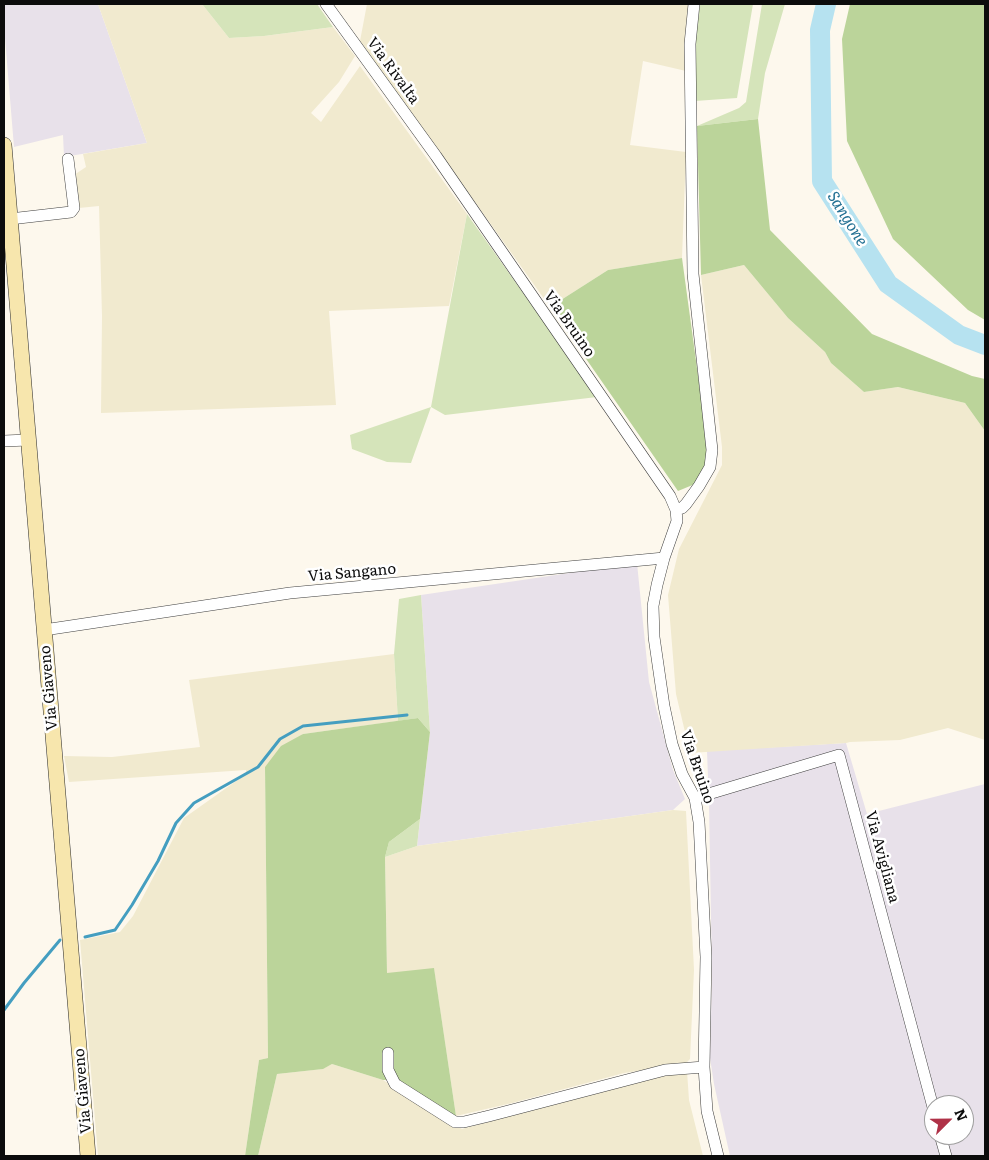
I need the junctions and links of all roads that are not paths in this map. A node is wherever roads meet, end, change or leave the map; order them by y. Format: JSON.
{"nodes":[{"id":1,"x":326,"y":4,"type":"edge"},
{"id":2,"x":694,"y":4,"type":"edge"},
{"id":3,"x":4,"y":145,"type":"edge"},
{"id":4,"x":436,"y":156,"type":"joint"},
{"id":5,"x":68,"y":159,"type":"dead end"},
{"id":6,"x":10,"y":219,"type":"junction"},
{"id":7,"x":28,"y":440,"type":"junction"},
{"id":8,"x":4,"y":441,"type":"edge"},
{"id":9,"x":676,"y":510,"type":"junction"},
{"id":10,"x":664,"y":558,"type":"junction"},
{"id":11,"x":44,"y":630,"type":"junction"},
{"id":12,"x":695,"y":798,"type":"junction"},
{"id":13,"x":388,"y":1053,"type":"dead end"},
{"id":14,"x":704,"y":1068,"type":"junction"},
{"id":15,"x":930,"y":1095,"type":"edge"},
{"id":16,"x":88,"y":1156,"type":"edge"},
{"id":17,"x":718,"y":1156,"type":"edge"}],
"edges":[{"from":1,"to":4,"type":"street","name":"Via Rivalta"},
{"from":2,"to":9,"type":"street"},
{"from":3,"to":6,"type":"main road","name":"Via Giaveno"},
{"from":4,"to":9,"type":"street","name":"Via Bruino"},
{"from":5,"to":6,"type":"street"},
{"from":6,"to":7,"type":"main road","name":"Via Giaveno"},
{"from":7,"to":8,"type":"street"},
{"from":7,"to":11,"type":"main road","name":"Via Giaveno"},
{"from":9,"to":10,"type":"street","name":"Via Bruino"},
{"from":10,"to":11,"type":"street","name":"Via Sangano"},
{"from":10,"to":12,"type":"street","name":"Via Bruino"},
{"from":11,"to":16,"type":"main road","name":"Via Giaveno"},
{"from":12,"to":14,"type":"street","name":"Via Bruino"},
{"from":12,"to":15,"type":"street","name":"Via Avigliana"},
{"from":13,"to":14,"type":"street"},
{"from":14,"to":17,"type":"street","name":"Via Bruino"}]}
